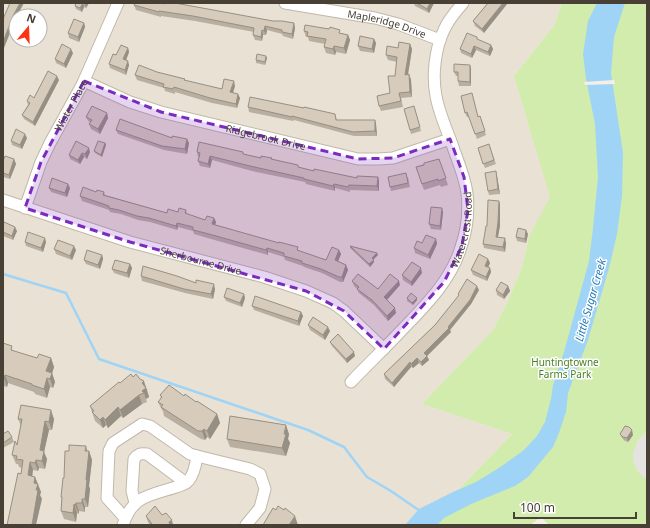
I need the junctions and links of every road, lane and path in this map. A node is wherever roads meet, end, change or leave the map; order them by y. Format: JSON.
{"nodes":[{"id":1,"x":118,"y":3,"type":"edge"},
{"id":2,"x":285,"y":3,"type":"edge"},
{"id":3,"x":463,"y":3,"type":"edge"},
{"id":4,"x":440,"y":40,"type":"junction"},
{"id":5,"x":84,"y":81,"type":"junction"},
{"id":6,"x":450,"y":139,"type":"junction"},
{"id":7,"x":3,"y":200,"type":"edge"},
{"id":8,"x":25,"y":208,"type":"junction"},
{"id":9,"x":384,"y":349,"type":"junction"},
{"id":10,"x":351,"y":382,"type":"dead end"},
{"id":11,"x":198,"y":456,"type":"junction"},
{"id":12,"x":186,"y":483,"type":"junction"},
{"id":13,"x":135,"y":503,"type":"junction"},
{"id":14,"x":124,"y":522,"type":"edge"},
{"id":15,"x":246,"y":525,"type":"edge"}],
"edges":[{"from":1,"to":5,"type":"street","name":"Wister Place"},
{"from":2,"to":4,"type":"street","name":"Mapleridge Drive"},
{"from":3,"to":4,"type":"street","name":"Watercrest Road"},
{"from":4,"to":6,"type":"street","name":"Watercrest Road"},
{"from":5,"to":6,"type":"street","name":"Ridgebrook Drive"},
{"from":5,"to":8,"type":"street","name":"Wister Place"},
{"from":6,"to":9,"type":"street","name":"Watercrest Road"},
{"from":7,"to":8,"type":"street","name":"Sherbourne Drive"},
{"from":8,"to":9,"type":"street","name":"Sherbourne Drive"},
{"from":9,"to":10,"type":"street","name":"Watercrest Road"},
{"from":11,"to":12,"type":"street"},
{"from":11,"to":14,"type":"street"},
{"from":11,"to":15,"type":"street"},
{"from":12,"to":13,"type":"street"},
{"from":12,"to":13,"type":"street"},
{"from":13,"to":14,"type":"street"}]}
